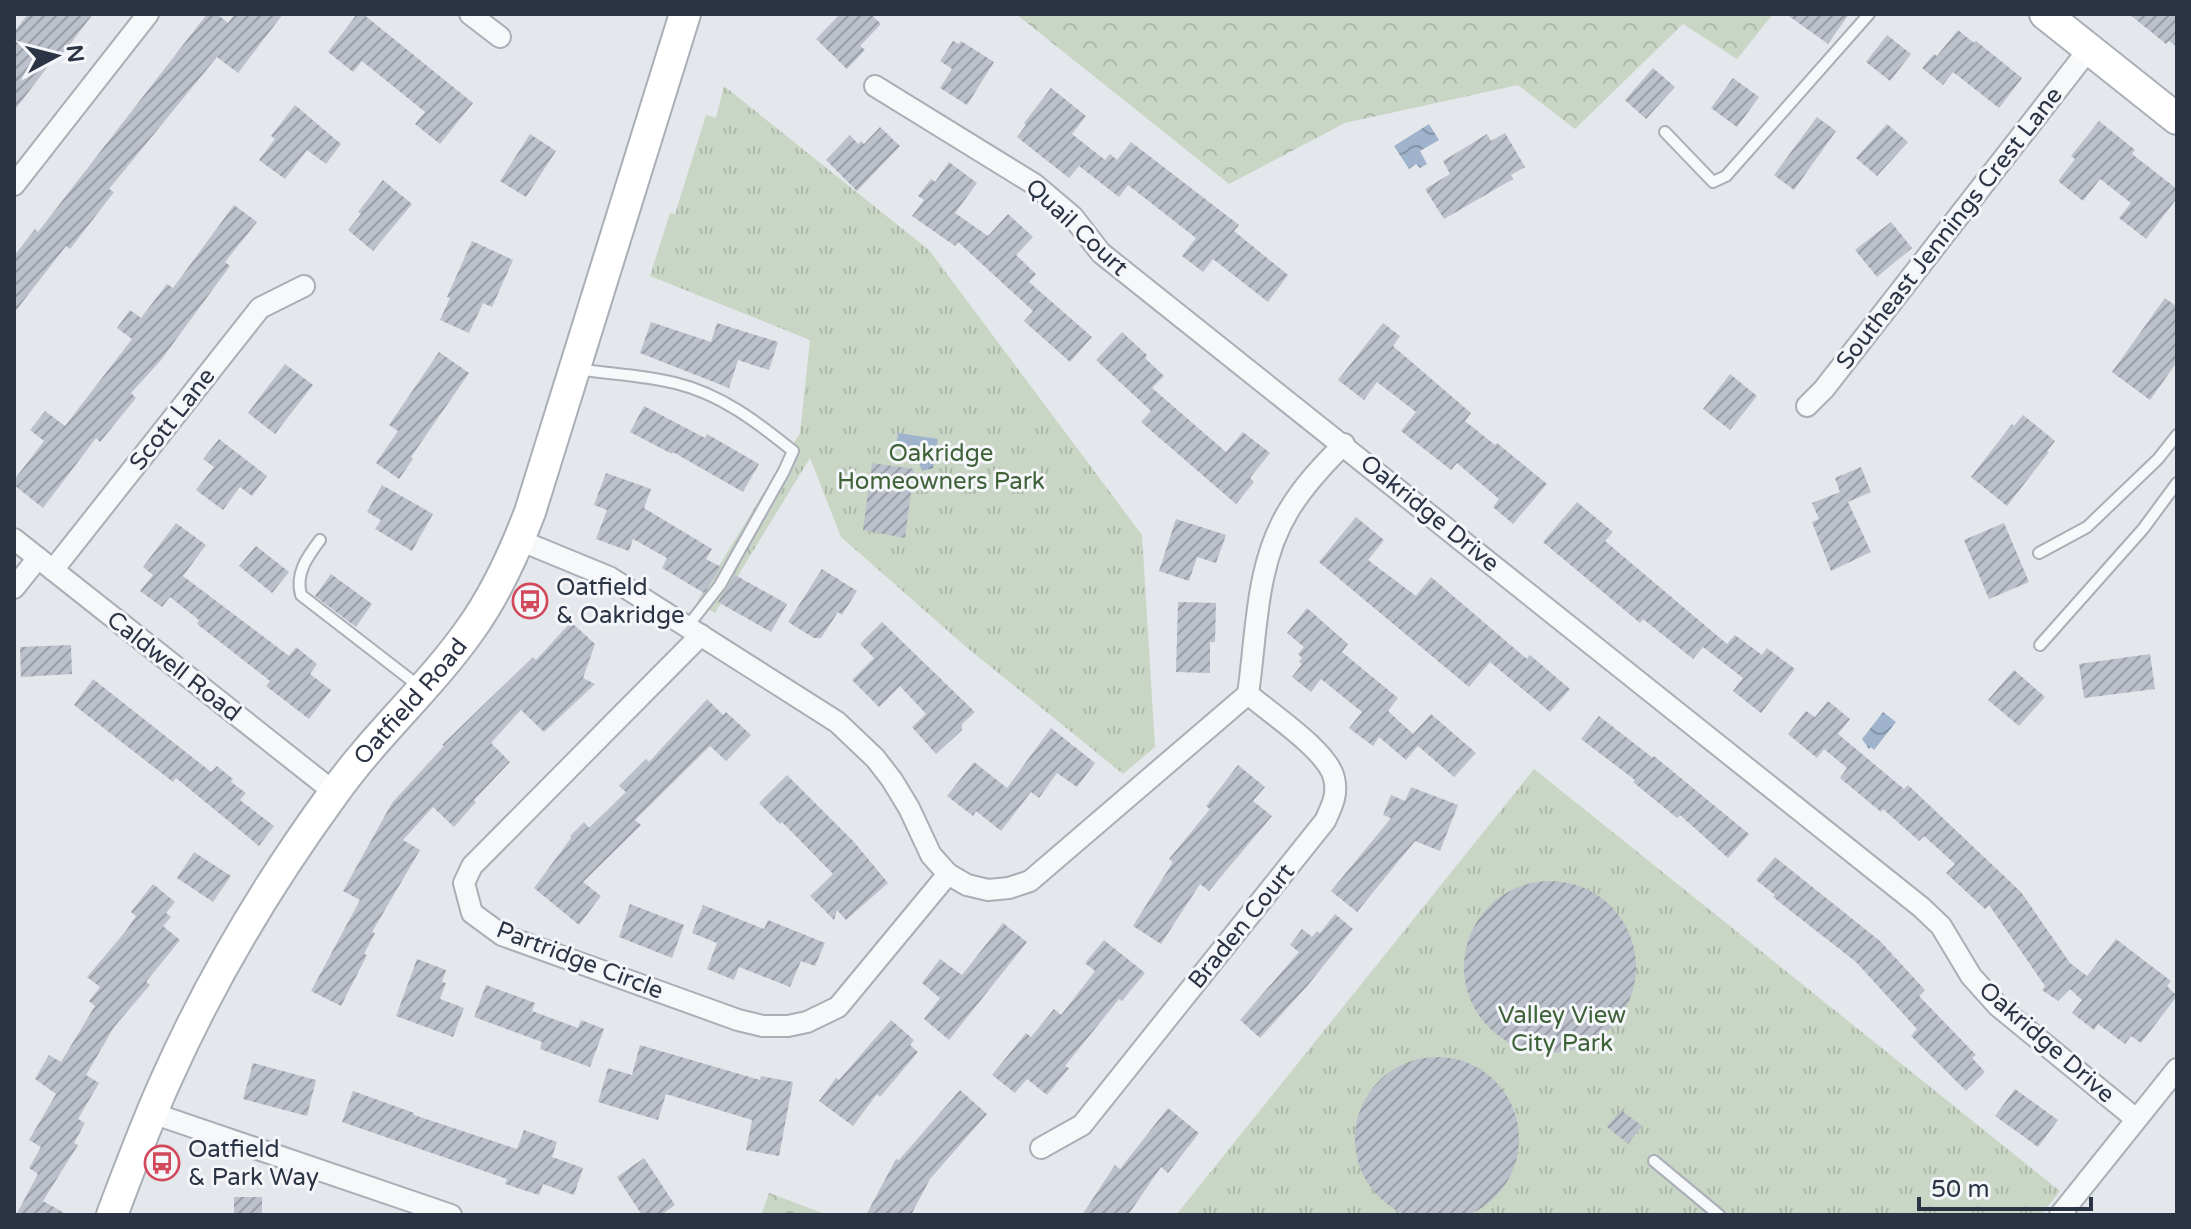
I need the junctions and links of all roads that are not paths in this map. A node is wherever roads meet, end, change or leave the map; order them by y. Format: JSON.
{"nodes":[{"id":1,"x":148,"y":14,"type":"edge"},
{"id":2,"x":470,"y":14,"type":"edge"},
{"id":3,"x":685,"y":14,"type":"edge"},
{"id":4,"x":1869,"y":14,"type":"edge"},
{"id":5,"x":2045,"y":14,"type":"edge"},
{"id":6,"x":500,"y":37,"type":"dead end"},
{"id":7,"x":2089,"y":49,"type":"junction"},
{"id":8,"x":875,"y":86,"type":"dead end"},
{"id":9,"x":2177,"y":119,"type":"edge"},
{"id":10,"x":1665,"y":132,"type":"dead end"},
{"id":11,"x":14,"y":185,"type":"edge"},
{"id":12,"x":304,"y":286,"type":"dead end"},
{"id":13,"x":575,"y":369,"type":"junction"},
{"id":14,"x":1807,"y":406,"type":"dead end"},
{"id":15,"x":2177,"y":435,"type":"edge"},
{"id":16,"x":1344,"y":444,"type":"junction"},
{"id":17,"x":2177,"y":483,"type":"edge"},
{"id":18,"x":14,"y":539,"type":"edge"},
{"id":19,"x":320,"y":540,"type":"dead end"},
{"id":20,"x":519,"y":540,"type":"junction"},
{"id":21,"x":2039,"y":553,"type":"dead end"},
{"id":22,"x":46,"y":564,"type":"junction"},
{"id":23,"x":14,"y":588,"type":"edge"},
{"id":24,"x":694,"y":631,"type":"junction"},
{"id":25,"x":2040,"y":645,"type":"dead end"},
{"id":26,"x":421,"y":689,"type":"junction"},
{"id":27,"x":1248,"y":694,"type":"junction"},
{"id":28,"x":334,"y":792,"type":"junction"},
{"id":29,"x":948,"y":874,"type":"junction"},
{"id":30,"x":2177,"y":1069,"type":"edge"},
{"id":31,"x":152,"y":1113,"type":"junction"},
{"id":32,"x":2136,"y":1119,"type":"junction"},
{"id":33,"x":1041,"y":1148,"type":"dead end"},
{"id":34,"x":1654,"y":1161,"type":"dead end"},
{"id":35,"x":112,"y":1215,"type":"edge"},
{"id":36,"x":451,"y":1215,"type":"edge"},
{"id":37,"x":1719,"y":1215,"type":"edge"},
{"id":38,"x":2060,"y":1215,"type":"edge"}],
"edges":[{"from":1,"to":11,"type":"street"},
{"from":2,"to":6,"type":"street"},
{"from":3,"to":13,"type":"main road","name":"Oatfield Road"},
{"from":4,"to":10,"type":"lane"},
{"from":5,"to":7,"type":"main road"},
{"from":7,"to":9,"type":"main road"},
{"from":7,"to":14,"type":"street","name":"Southeast Jennings Crest Lane"},
{"from":8,"to":16,"type":"street","name":"Quail Court"},
{"from":12,"to":22,"type":"street","name":"Scott Lane"},
{"from":13,"to":20,"type":"main road","name":"Oatfield Road"},
{"from":13,"to":24,"type":"lane"},
{"from":15,"to":21,"type":"lane"},
{"from":16,"to":27,"type":"street","name":"Oakridge Drive"},
{"from":16,"to":32,"type":"street","name":"Oakridge Drive"},
{"from":17,"to":25,"type":"lane"},
{"from":18,"to":22,"type":"street","name":"Caldwell Road"},
{"from":19,"to":26,"type":"lane"},
{"from":20,"to":24,"type":"street"},
{"from":20,"to":26,"type":"main road","name":"Oatfield Road"},
{"from":22,"to":23,"type":"street","name":"Scott Lane"},
{"from":22,"to":28,"type":"street","name":"Caldwell Road"},
{"from":24,"to":29,"type":"street"},
{"from":24,"to":29,"type":"street","name":"Partridge Circle"},
{"from":26,"to":28,"type":"main road","name":"Oatfield Road"},
{"from":27,"to":29,"type":"street"},
{"from":27,"to":33,"type":"street","name":"Braden Court"},
{"from":28,"to":31,"type":"main road","name":"Oatfield Road"},
{"from":30,"to":32,"type":"street"},
{"from":31,"to":35,"type":"main road","name":"Oatfield Road"},
{"from":31,"to":36,"type":"street"},
{"from":32,"to":38,"type":"street"},
{"from":34,"to":37,"type":"lane"}]}
